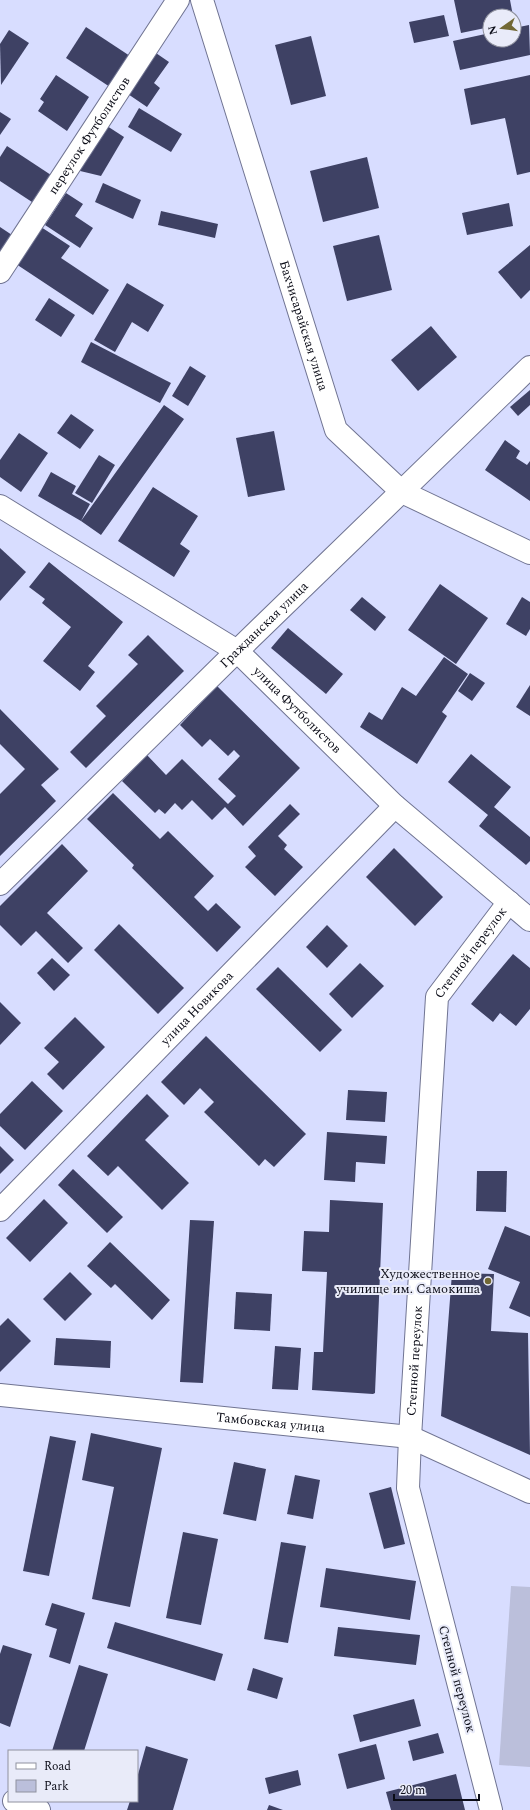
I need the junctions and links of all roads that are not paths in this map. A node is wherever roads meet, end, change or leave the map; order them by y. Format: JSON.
{"nodes":[{"id":1,"x":178,"y":0,"type":"edge"},
{"id":2,"x":202,"y":0,"type":"edge"},
{"id":3,"x":0,"y":272,"type":"edge"},
{"id":4,"x":530,"y":367,"type":"edge"},
{"id":5,"x":402,"y":492,"type":"junction"},
{"id":6,"x":1,"y":509,"type":"edge"},
{"id":7,"x":530,"y":553,"type":"edge"},
{"id":8,"x":237,"y":651,"type":"junction"},
{"id":9,"x":395,"y":806,"type":"junction"},
{"id":10,"x":0,"y":884,"type":"edge"},
{"id":11,"x":509,"y":902,"type":"junction"},
{"id":12,"x":530,"y":920,"type":"edge"},
{"id":13,"x":0,"y":1210,"type":"edge"},
{"id":14,"x":0,"y":1395,"type":"edge"},
{"id":15,"x":410,"y":1437,"type":"junction"},
{"id":16,"x":530,"y":1492,"type":"edge"},
{"id":17,"x":17,"y":1802,"type":"edge"},
{"id":18,"x":39,"y":1810,"type":"edge"},
{"id":19,"x":491,"y":1810,"type":"edge"}],
"edges":[{"from":1,"to":3,"type":"street","name":"переулок Футболистов"},
{"from":2,"to":5,"type":"street","name":"Бахчисарайская улица"},
{"from":4,"to":5,"type":"street","name":"Гражданская улица"},
{"from":5,"to":7,"type":"street","name":"Бахчисарайская улица"},
{"from":5,"to":8,"type":"street","name":"Гражданская улица"},
{"from":6,"to":8,"type":"street","name":"улица Футболистов"},
{"from":8,"to":9,"type":"street","name":"улица Футболистов"},
{"from":8,"to":10,"type":"street","name":"Гражданская улица"},
{"from":9,"to":11,"type":"street","name":"улица Футболистов"},
{"from":9,"to":13,"type":"street","name":"улица Новикова"},
{"from":11,"to":12,"type":"street","name":"улица Футболистов"},
{"from":11,"to":15,"type":"street","name":"Степной переулок"},
{"from":14,"to":15,"type":"street","name":"Тамбовская улица"},
{"from":15,"to":16,"type":"street","name":"Тамбовская улица"},
{"from":15,"to":19,"type":"street","name":"Степной переулок"},
{"from":17,"to":18,"type":"street"}]}
